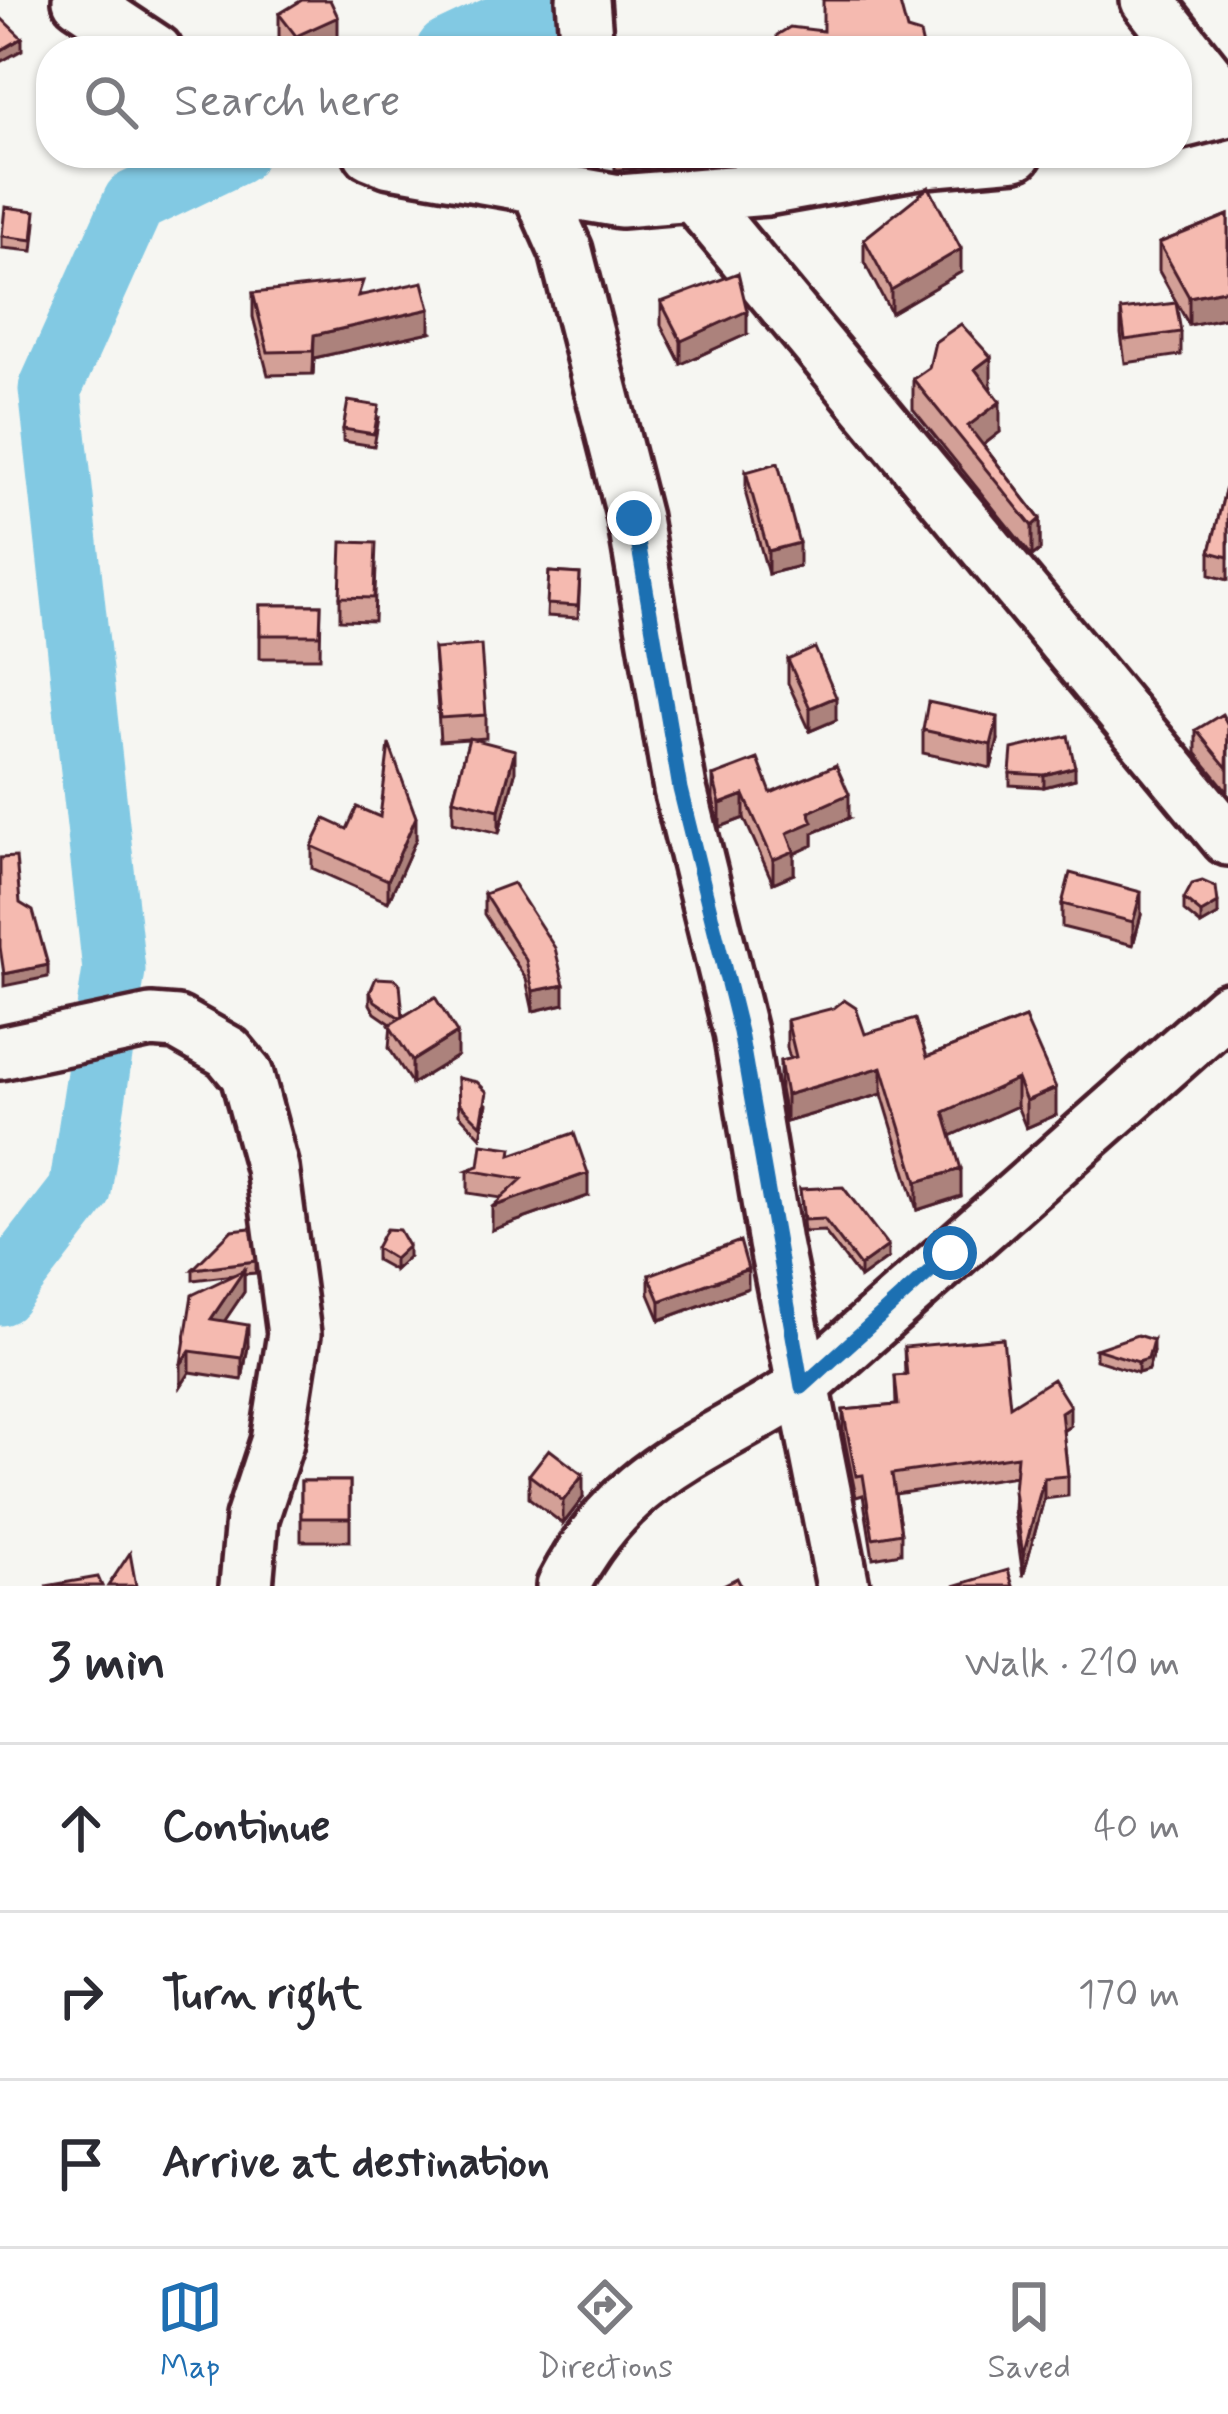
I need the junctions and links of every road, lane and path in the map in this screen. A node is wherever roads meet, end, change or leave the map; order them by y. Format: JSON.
{"nodes":[{"id":1,"x":79,"y":0,"type":"edge"},
{"id":2,"x":584,"y":0,"type":"edge"},
{"id":3,"x":1147,"y":0,"type":"edge"},
{"id":4,"x":133,"y":36,"type":"edge"},
{"id":5,"x":586,"y":36,"type":"edge"},
{"id":6,"x":1175,"y":36,"type":"edge"},
{"id":7,"x":1192,"y":59,"type":"edge"},
{"id":8,"x":1228,"y":106,"type":"edge"},
{"id":9,"x":1192,"y":118,"type":"edge"},
{"id":10,"x":431,"y":168,"type":"edge"},
{"id":11,"x":880,"y":168,"type":"edge"},
{"id":12,"x":595,"y":175,"type":"edge"},
{"id":13,"x":537,"y":186,"type":"junction"},
{"id":14,"x":695,"y":197,"type":"junction"},
{"id":15,"x":1228,"y":839,"type":"edge"},
{"id":16,"x":1228,"y":1010,"type":"edge"},
{"id":17,"x":0,"y":1053,"type":"edge"},
{"id":18,"x":802,"y":1387,"type":"junction"},
{"id":19,"x":246,"y":1586,"type":"edge"},
{"id":20,"x":563,"y":1586,"type":"edge"},
{"id":21,"x":843,"y":1586,"type":"edge"}],
"edges":[{"from":1,"to":4,"type":"street"},
{"from":2,"to":5,"type":"street"},
{"from":3,"to":6,"type":"street"},
{"from":7,"to":8,"type":"street"},
{"from":8,"to":9,"type":"street"},
{"from":10,"to":13,"type":"street"},
{"from":11,"to":14,"type":"street"},
{"from":12,"to":13,"type":"street"},
{"from":12,"to":14,"type":"street"},
{"from":13,"to":18,"type":"street"},
{"from":14,"to":15,"type":"street"},
{"from":16,"to":18,"type":"street"},
{"from":17,"to":19,"type":"street"},
{"from":18,"to":20,"type":"street"},
{"from":18,"to":21,"type":"street"}]}
